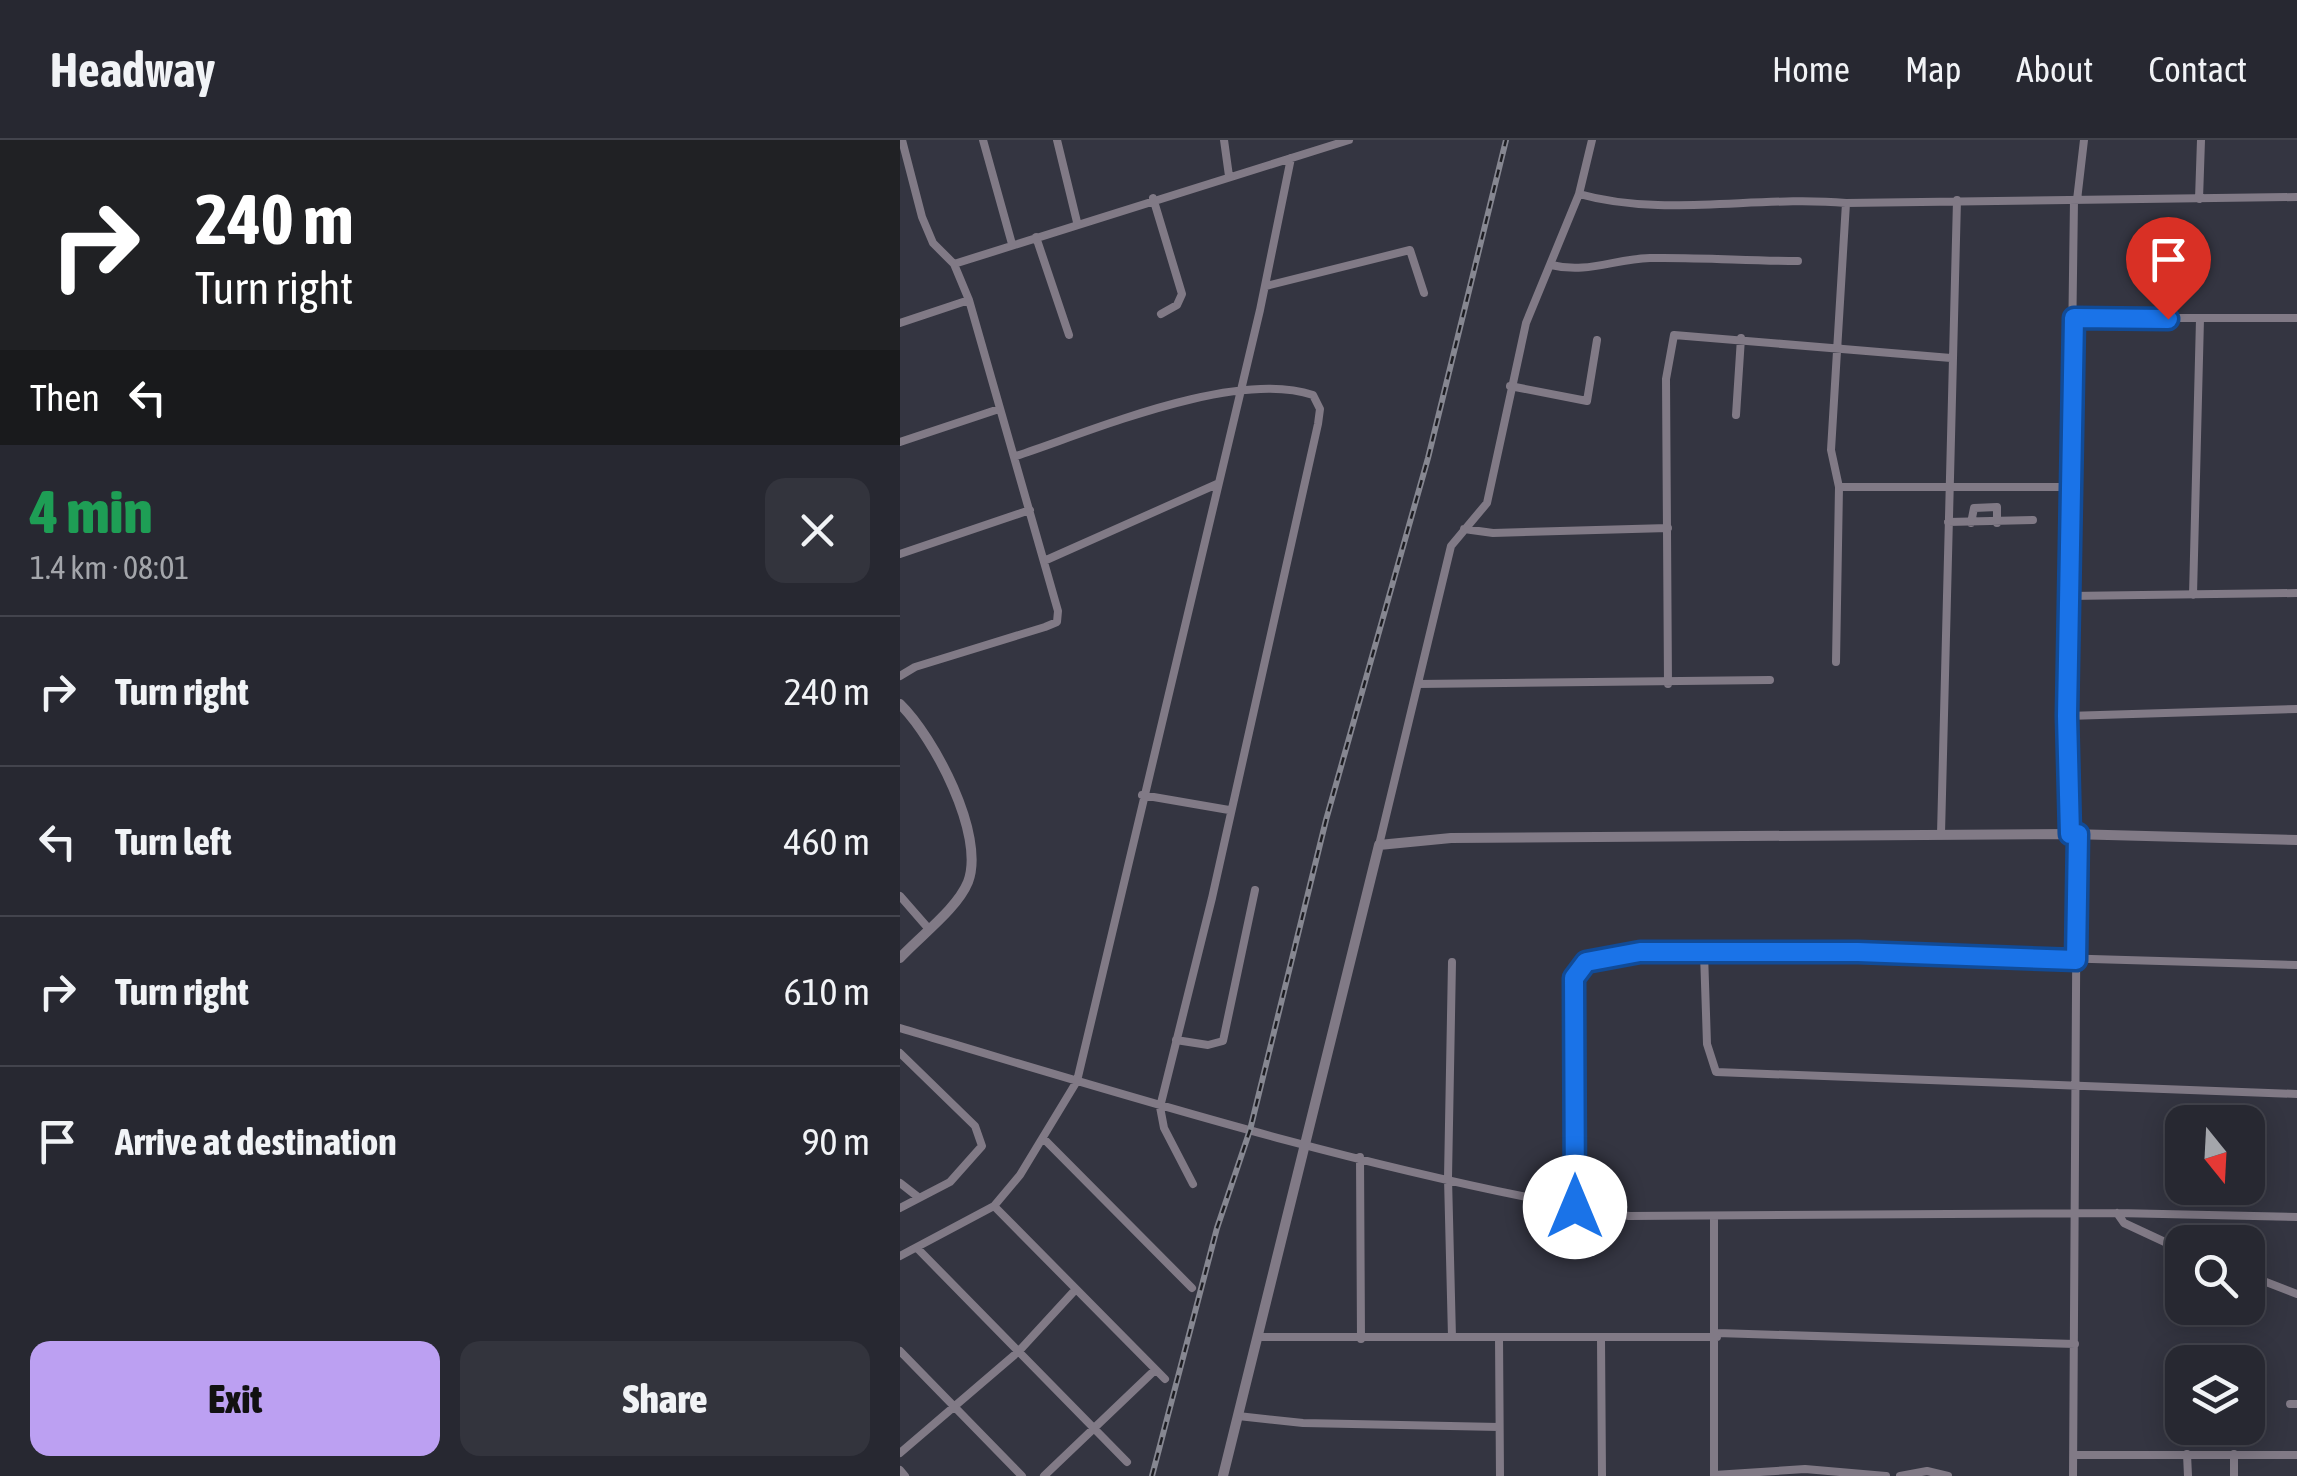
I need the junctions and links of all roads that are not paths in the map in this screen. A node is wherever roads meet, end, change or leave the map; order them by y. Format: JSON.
{"nodes":[{"id":1,"x":902,"y":140,"type":"edge"},
{"id":2,"x":983,"y":140,"type":"edge"},
{"id":3,"x":1057,"y":140,"type":"edge"},
{"id":4,"x":1224,"y":140,"type":"edge"},
{"id":5,"x":1310,"y":140,"type":"edge"},
{"id":6,"x":1349,"y":140,"type":"edge"},
{"id":7,"x":1592,"y":140,"type":"edge"},
{"id":8,"x":2084,"y":140,"type":"edge"},
{"id":9,"x":2201,"y":140,"type":"edge"},
{"id":10,"x":1311,"y":152,"type":"junction"},
{"id":11,"x":1291,"y":158,"type":"junction"},
{"id":12,"x":1229,"y":176,"type":"junction"},
{"id":13,"x":1579,"y":194,"type":"junction"},
{"id":14,"x":2297,"y":197,"type":"edge"},
{"id":15,"x":1154,"y":198,"type":"junction"},
{"id":16,"x":1957,"y":200,"type":"junction"},
{"id":17,"x":2076,"y":200,"type":"junction"},
{"id":18,"x":2200,"y":200,"type":"junction"},
{"id":19,"x":1846,"y":203,"type":"junction"},
{"id":20,"x":1078,"y":222,"type":"junction"},
{"id":21,"x":1036,"y":237,"type":"junction"},
{"id":22,"x":1012,"y":244,"type":"junction"},
{"id":23,"x":1798,"y":262,"type":"dead end"},
{"id":24,"x":954,"y":264,"type":"junction"},
{"id":25,"x":1551,"y":265,"type":"junction"},
{"id":26,"x":1266,"y":286,"type":"junction"},
{"id":27,"x":1424,"y":293,"type":"dead end"},
{"id":28,"x":968,"y":300,"type":"junction"},
{"id":29,"x":1161,"y":314,"type":"dead end"},
{"id":30,"x":2074,"y":318,"type":"junction"},
{"id":31,"x":2297,"y":318,"type":"edge"},
{"id":32,"x":2200,"y":319,"type":"junction"},
{"id":33,"x":900,"y":323,"type":"edge"},
{"id":34,"x":1069,"y":334,"type":"dead end"},
{"id":35,"x":1742,"y":338,"type":"junction"},
{"id":36,"x":1597,"y":340,"type":"dead end"},
{"id":37,"x":1838,"y":346,"type":"junction"},
{"id":38,"x":1951,"y":358,"type":"junction"},
{"id":39,"x":1510,"y":386,"type":"junction"},
{"id":40,"x":1239,"y":393,"type":"junction"},
{"id":41,"x":999,"y":409,"type":"junction"},
{"id":42,"x":1736,"y":415,"type":"dead end"},
{"id":43,"x":900,"y":442,"type":"edge"},
{"id":44,"x":1016,"y":456,"type":"junction"},
{"id":45,"x":1217,"y":484,"type":"junction"},
{"id":46,"x":1949,"y":486,"type":"junction"},
{"id":47,"x":1839,"y":487,"type":"junction"},
{"id":48,"x":2071,"y":487,"type":"junction"},
{"id":49,"x":1030,"y":510,"type":"junction"},
{"id":50,"x":2034,"y":520,"type":"dead end"},
{"id":51,"x":1948,"y":522,"type":"junction"},
{"id":52,"x":1971,"y":523,"type":"junction"},
{"id":53,"x":1997,"y":523,"type":"junction"},
{"id":54,"x":1668,"y":528,"type":"junction"},
{"id":55,"x":1464,"y":529,"type":"junction"},
{"id":56,"x":900,"y":554,"type":"edge"},
{"id":57,"x":1044,"y":560,"type":"junction"},
{"id":58,"x":2297,"y":593,"type":"edge"},
{"id":59,"x":2192,"y":595,"type":"junction"},
{"id":60,"x":2069,"y":596,"type":"junction"},
{"id":61,"x":1836,"y":662,"type":"dead end"},
{"id":62,"x":900,"y":676,"type":"edge"},
{"id":63,"x":1770,"y":680,"type":"dead end"},
{"id":64,"x":1418,"y":684,"type":"junction"},
{"id":65,"x":1668,"y":684,"type":"junction"},
{"id":66,"x":900,"y":704,"type":"edge"},
{"id":67,"x":2297,"y":709,"type":"edge"},
{"id":68,"x":2067,"y":716,"type":"junction"},
{"id":69,"x":1142,"y":794,"type":"junction"},
{"id":70,"x":1229,"y":810,"type":"junction"},
{"id":71,"x":1941,"y":834,"type":"junction"},
{"id":72,"x":2074,"y":834,"type":"junction"},
{"id":73,"x":2297,"y":840,"type":"edge"},
{"id":74,"x":1380,"y":844,"type":"junction"},
{"id":75,"x":1255,"y":890,"type":"dead end"},
{"id":76,"x":900,"y":896,"type":"edge"},
{"id":77,"x":928,"y":928,"type":"junction"},
{"id":78,"x":1704,"y":953,"type":"junction"},
{"id":79,"x":900,"y":958,"type":"edge"},
{"id":80,"x":2076,"y":960,"type":"junction"},
{"id":81,"x":1452,"y":962,"type":"dead end"},
{"id":82,"x":2297,"y":965,"type":"edge"},
{"id":83,"x":900,"y":1028,"type":"edge"},
{"id":84,"x":1176,"y":1040,"type":"junction"},
{"id":85,"x":900,"y":1052,"type":"edge"},
{"id":86,"x":1077,"y":1082,"type":"junction"},
{"id":87,"x":2074,"y":1089,"type":"junction"},
{"id":88,"x":2297,"y":1094,"type":"edge"},
{"id":89,"x":1160,"y":1107,"type":"junction"},
{"id":90,"x":1043,"y":1138,"type":"junction"},
{"id":91,"x":1307,"y":1144,"type":"junction"},
{"id":92,"x":1360,"y":1158,"type":"junction"},
{"id":93,"x":1448,"y":1178,"type":"junction"},
{"id":94,"x":900,"y":1183,"type":"edge"},
{"id":95,"x":1193,"y":1184,"type":"dead end"},
{"id":96,"x":918,"y":1198,"type":"junction"},
{"id":97,"x":994,"y":1206,"type":"junction"},
{"id":98,"x":1575,"y":1207,"type":"junction"},
{"id":99,"x":900,"y":1208,"type":"edge"},
{"id":100,"x":2071,"y":1213,"type":"junction"},
{"id":101,"x":2117,"y":1213,"type":"junction"},
{"id":102,"x":1714,"y":1217,"type":"junction"},
{"id":103,"x":2297,"y":1218,"type":"edge"},
{"id":104,"x":2165,"y":1242,"type":"edge"},
{"id":105,"x":918,"y":1248,"type":"junction"},
{"id":106,"x":900,"y":1256,"type":"edge"},
{"id":107,"x":2265,"y":1282,"type":"edge"},
{"id":108,"x":1192,"y":1288,"type":"dead end"},
{"id":109,"x":1076,"y":1289,"type":"junction"},
{"id":110,"x":2297,"y":1294,"type":"edge"},
{"id":111,"x":1717,"y":1336,"type":"junction"},
{"id":112,"x":1259,"y":1337,"type":"junction"},
{"id":113,"x":1452,"y":1337,"type":"junction"},
{"id":114,"x":1499,"y":1337,"type":"junction"},
{"id":115,"x":1361,"y":1339,"type":"junction"},
{"id":116,"x":1601,"y":1339,"type":"junction"},
{"id":117,"x":2074,"y":1344,"type":"junction"},
{"id":118,"x":1019,"y":1351,"type":"junction"},
{"id":119,"x":900,"y":1352,"type":"edge"},
{"id":120,"x":1155,"y":1370,"type":"junction"},
{"id":121,"x":1165,"y":1379,"type":"dead end"},
{"id":122,"x":954,"y":1406,"type":"junction"},
{"id":123,"x":1238,"y":1416,"type":"junction"},
{"id":124,"x":1499,"y":1428,"type":"junction"},
{"id":125,"x":1092,"y":1430,"type":"junction"},
{"id":126,"x":900,"y":1453,"type":"edge"},
{"id":127,"x":2187,"y":1454,"type":"junction"},
{"id":128,"x":2234,"y":1454,"type":"junction"},
{"id":129,"x":2074,"y":1455,"type":"junction"},
{"id":130,"x":2297,"y":1455,"type":"edge"},
{"id":131,"x":1127,"y":1462,"type":"dead end"},
{"id":132,"x":1714,"y":1465,"type":"junction"},
{"id":133,"x":900,"y":1470,"type":"edge"},
{"id":134,"x":1734,"y":1475,"type":"edge"},
{"id":135,"x":906,"y":1476,"type":"edge"},
{"id":136,"x":1022,"y":1476,"type":"edge"},
{"id":137,"x":1044,"y":1476,"type":"edge"},
{"id":138,"x":1223,"y":1476,"type":"edge"},
{"id":139,"x":1500,"y":1476,"type":"edge"},
{"id":140,"x":1602,"y":1476,"type":"edge"},
{"id":141,"x":1714,"y":1476,"type":"edge"},
{"id":142,"x":1886,"y":1476,"type":"edge"},
{"id":143,"x":1900,"y":1476,"type":"edge"},
{"id":144,"x":1948,"y":1476,"type":"edge"},
{"id":145,"x":2073,"y":1476,"type":"edge"},
{"id":146,"x":2188,"y":1476,"type":"edge"},
{"id":147,"x":2234,"y":1476,"type":"edge"}],
"edges":[{"from":1,"to":24,"type":"street"},
{"from":2,"to":22,"type":"street"},
{"from":3,"to":20,"type":"street"},
{"from":4,"to":12,"type":"street"},
{"from":5,"to":10,"type":"street"},
{"from":6,"to":10,"type":"street"},
{"from":7,"to":13,"type":"street"},
{"from":8,"to":17,"type":"street"},
{"from":9,"to":18,"type":"street"},
{"from":10,"to":11,"type":"street"},
{"from":11,"to":12,"type":"street"},
{"from":11,"to":26,"type":"street"},
{"from":12,"to":15,"type":"street"},
{"from":13,"to":19,"type":"street"},
{"from":13,"to":25,"type":"street"},
{"from":14,"to":18,"type":"street"},
{"from":15,"to":20,"type":"street"},
{"from":15,"to":29,"type":"street"},
{"from":16,"to":17,"type":"street"},
{"from":16,"to":19,"type":"street"},
{"from":16,"to":38,"type":"street"},
{"from":17,"to":18,"type":"street"},
{"from":17,"to":30,"type":"street"},
{"from":19,"to":37,"type":"street"},
{"from":20,"to":21,"type":"street"},
{"from":21,"to":22,"type":"street"},
{"from":21,"to":34,"type":"street"},
{"from":22,"to":24,"type":"street"},
{"from":23,"to":25,"type":"street"},
{"from":24,"to":28,"type":"street"},
{"from":25,"to":39,"type":"street"},
{"from":26,"to":27,"type":"street"},
{"from":26,"to":40,"type":"street"},
{"from":28,"to":33,"type":"street"},
{"from":28,"to":41,"type":"street"},
{"from":30,"to":32,"type":"street"},
{"from":30,"to":48,"type":"street"},
{"from":31,"to":32,"type":"street"},
{"from":32,"to":59,"type":"street"},
{"from":35,"to":37,"type":"street"},
{"from":35,"to":42,"type":"street"},
{"from":35,"to":54,"type":"street"},
{"from":36,"to":39,"type":"street"},
{"from":37,"to":38,"type":"street"},
{"from":37,"to":47,"type":"street"},
{"from":38,"to":46,"type":"street"},
{"from":39,"to":55,"type":"street"},
{"from":40,"to":44,"type":"street"},
{"from":40,"to":45,"type":"street"},
{"from":40,"to":70,"type":"street"},
{"from":41,"to":43,"type":"street"},
{"from":41,"to":44,"type":"street"},
{"from":44,"to":49,"type":"street"},
{"from":45,"to":57,"type":"street"},
{"from":45,"to":69,"type":"street"},
{"from":46,"to":47,"type":"street"},
{"from":46,"to":48,"type":"street"},
{"from":46,"to":51,"type":"street"},
{"from":47,"to":61,"type":"street"},
{"from":48,"to":60,"type":"street"},
{"from":49,"to":56,"type":"street"},
{"from":49,"to":57,"type":"street"},
{"from":50,"to":53,"type":"street"},
{"from":51,"to":52,"type":"street"},
{"from":51,"to":71,"type":"street"},
{"from":52,"to":53,"type":"street"},
{"from":52,"to":53,"type":"street"},
{"from":54,"to":55,"type":"street"},
{"from":54,"to":65,"type":"street"},
{"from":55,"to":64,"type":"street"},
{"from":57,"to":62,"type":"street"},
{"from":58,"to":59,"type":"street"},
{"from":59,"to":60,"type":"street"},
{"from":60,"to":68,"type":"street"},
{"from":63,"to":65,"type":"street"},
{"from":64,"to":65,"type":"street"},
{"from":64,"to":74,"type":"street"},
{"from":66,"to":77,"type":"street"},
{"from":67,"to":68,"type":"street"},
{"from":68,"to":72,"type":"street"},
{"from":69,"to":70,"type":"street"},
{"from":69,"to":86,"type":"street"},
{"from":70,"to":84,"type":"street"},
{"from":71,"to":72,"type":"street"},
{"from":71,"to":74,"type":"street"},
{"from":72,"to":73,"type":"street"},
{"from":72,"to":80,"type":"street"},
{"from":74,"to":91,"type":"street"},
{"from":75,"to":84,"type":"street"},
{"from":76,"to":77,"type":"street"},
{"from":77,"to":79,"type":"street"},
{"from":78,"to":80,"type":"street"},
{"from":78,"to":87,"type":"street"},
{"from":78,"to":98,"type":"street"},
{"from":80,"to":82,"type":"street"},
{"from":80,"to":87,"type":"street"},
{"from":81,"to":93,"type":"street"},
{"from":83,"to":86,"type":"street"},
{"from":84,"to":89,"type":"street"},
{"from":85,"to":96,"type":"street"},
{"from":86,"to":89,"type":"street"},
{"from":86,"to":90,"type":"street"},
{"from":87,"to":88,"type":"street"},
{"from":87,"to":100,"type":"street"},
{"from":89,"to":91,"type":"street"},
{"from":89,"to":95,"type":"street"},
{"from":90,"to":97,"type":"street"},
{"from":90,"to":108,"type":"street"},
{"from":91,"to":92,"type":"street"},
{"from":91,"to":112,"type":"street"},
{"from":92,"to":93,"type":"street"},
{"from":92,"to":115,"type":"street"},
{"from":93,"to":98,"type":"street"},
{"from":93,"to":113,"type":"street"},
{"from":94,"to":96,"type":"street"},
{"from":96,"to":99,"type":"street"},
{"from":97,"to":105,"type":"street"},
{"from":97,"to":109,"type":"street"},
{"from":98,"to":102,"type":"street"},
{"from":100,"to":101,"type":"street"},
{"from":100,"to":102,"type":"street"},
{"from":100,"to":117,"type":"street"},
{"from":101,"to":103,"type":"street"},
{"from":101,"to":104,"type":"street"},
{"from":102,"to":111,"type":"street"},
{"from":105,"to":106,"type":"street"},
{"from":105,"to":118,"type":"street"},
{"from":107,"to":110,"type":"street"},
{"from":109,"to":118,"type":"street"},
{"from":109,"to":120,"type":"street"},
{"from":111,"to":116,"type":"street"},
{"from":111,"to":117,"type":"street"},
{"from":111,"to":132,"type":"street"},
{"from":112,"to":115,"type":"street"},
{"from":112,"to":123,"type":"street"},
{"from":113,"to":114,"type":"street"},
{"from":113,"to":115,"type":"street"},
{"from":114,"to":116,"type":"street"},
{"from":114,"to":124,"type":"street"},
{"from":116,"to":140,"type":"street"},
{"from":117,"to":129,"type":"street"},
{"from":118,"to":122,"type":"street"},
{"from":118,"to":125,"type":"street"},
{"from":119,"to":122,"type":"street"},
{"from":120,"to":121,"type":"street"},
{"from":120,"to":125,"type":"street"},
{"from":122,"to":126,"type":"street"},
{"from":122,"to":136,"type":"street"},
{"from":123,"to":124,"type":"street"},
{"from":123,"to":138,"type":"street"},
{"from":124,"to":139,"type":"street"},
{"from":125,"to":131,"type":"street"},
{"from":125,"to":137,"type":"street"},
{"from":127,"to":128,"type":"street"},
{"from":127,"to":129,"type":"street"},
{"from":127,"to":146,"type":"street"},
{"from":128,"to":130,"type":"street"},
{"from":128,"to":147,"type":"street"},
{"from":129,"to":145,"type":"street"},
{"from":132,"to":134,"type":"street"},
{"from":132,"to":141,"type":"street"},
{"from":133,"to":135,"type":"street"},
{"from":134,"to":141,"type":"street"},
{"from":134,"to":142,"type":"street"},
{"from":143,"to":144,"type":"street"}]}
